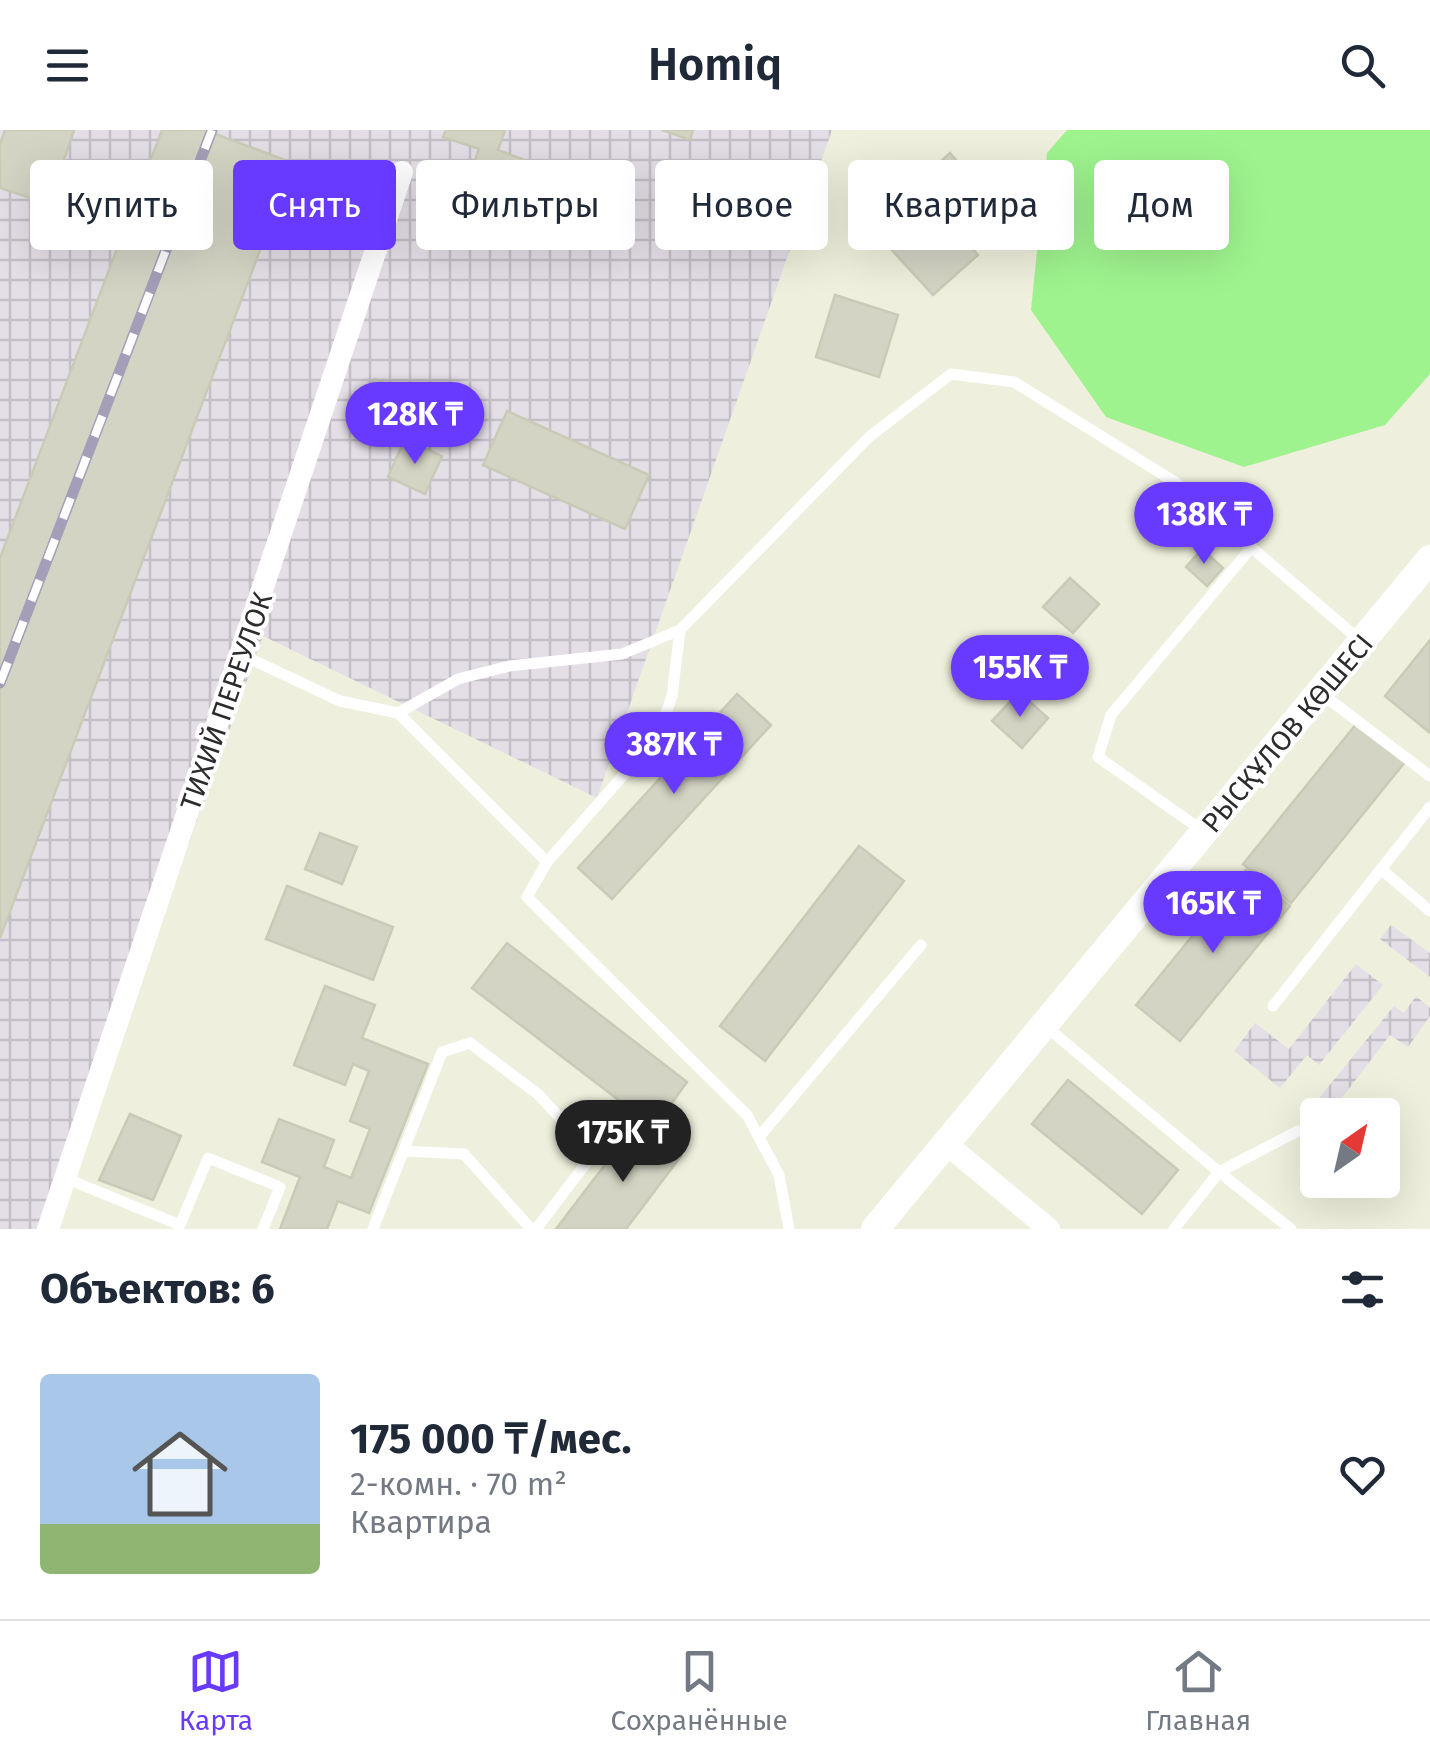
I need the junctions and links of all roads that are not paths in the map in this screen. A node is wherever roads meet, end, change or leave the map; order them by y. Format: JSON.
{"nodes":[{"id":1,"x":402,"y":172,"type":"dead end"},
{"id":2,"x":1252,"y":548,"type":"junction"},
{"id":3,"x":1430,"y":559,"type":"edge"},
{"id":4,"x":680,"y":630,"type":"junction"},
{"id":5,"x":1363,"y":643,"type":"junction"},
{"id":6,"x":242,"y":655,"type":"junction"},
{"id":7,"x":1322,"y":693,"type":"junction"},
{"id":8,"x":398,"y":713,"type":"junction"},
{"id":9,"x":1430,"y":776,"type":"edge"},
{"id":10,"x":1430,"y":807,"type":"edge"},
{"id":11,"x":1204,"y":832,"type":"junction"},
{"id":12,"x":547,"y":862,"type":"junction"},
{"id":13,"x":1382,"y":868,"type":"junction"},
{"id":14,"x":1430,"y":912,"type":"edge"},
{"id":15,"x":921,"y":945,"type":"dead end"},
{"id":16,"x":1273,"y":1006,"type":"dead end"},
{"id":17,"x":1043,"y":1024,"type":"junction"},
{"id":18,"x":1298,"y":1130,"type":"dead end"},
{"id":19,"x":759,"y":1138,"type":"junction"},
{"id":20,"x":944,"y":1142,"type":"junction"},
{"id":21,"x":404,"y":1150,"type":"junction"},
{"id":22,"x":1218,"y":1172,"type":"junction"},
{"id":23,"x":65,"y":1178,"type":"junction"},
{"id":24,"x":179,"y":1227,"type":"edge"},
{"id":25,"x":48,"y":1229,"type":"edge"},
{"id":26,"x":263,"y":1229,"type":"edge"},
{"id":27,"x":373,"y":1229,"type":"edge"},
{"id":28,"x":534,"y":1229,"type":"edge"},
{"id":29,"x":789,"y":1229,"type":"edge"},
{"id":30,"x":875,"y":1229,"type":"edge"},
{"id":31,"x":1050,"y":1229,"type":"edge"},
{"id":32,"x":1174,"y":1229,"type":"edge"},
{"id":33,"x":1292,"y":1229,"type":"edge"}],
"edges":[{"from":1,"to":6,"type":"street","name":"ТИХИЙ ПЕРЕУЛОК"},
{"from":2,"to":4,"type":"lane"},
{"from":2,"to":5,"type":"lane"},
{"from":2,"to":11,"type":"lane"},
{"from":3,"to":5,"type":"street","name":"РЫСҚҰЛОВ КӨШЕСІ"},
{"from":4,"to":8,"type":"lane"},
{"from":4,"to":12,"type":"lane"},
{"from":5,"to":7,"type":"street","name":"РЫСҚҰЛОВ КӨШЕСІ"},
{"from":6,"to":8,"type":"lane"},
{"from":6,"to":23,"type":"street","name":"ТИХИЙ ПЕРЕУЛОК"},
{"from":7,"to":9,"type":"lane"},
{"from":7,"to":11,"type":"street","name":"РЫСҚҰЛОВ КӨШЕСІ"},
{"from":8,"to":12,"type":"lane"},
{"from":10,"to":13,"type":"lane"},
{"from":11,"to":17,"type":"street","name":"РЫСҚҰЛОВ КӨШЕСІ"},
{"from":12,"to":19,"type":"lane"},
{"from":13,"to":14,"type":"lane"},
{"from":13,"to":16,"type":"lane"},
{"from":15,"to":19,"type":"lane"},
{"from":17,"to":20,"type":"street","name":"РЫСҚҰЛОВ КӨШЕСІ"},
{"from":17,"to":22,"type":"lane"},
{"from":18,"to":22,"type":"lane"},
{"from":19,"to":29,"type":"lane"},
{"from":20,"to":30,"type":"street","name":"РЫСҚҰЛОВ КӨШЕСІ"},
{"from":20,"to":31,"type":"street"},
{"from":21,"to":27,"type":"lane"},
{"from":21,"to":28,"type":"lane"},
{"from":21,"to":28,"type":"lane"},
{"from":22,"to":32,"type":"lane"},
{"from":22,"to":33,"type":"lane"},
{"from":23,"to":24,"type":"lane"},
{"from":23,"to":25,"type":"street","name":"ТИХИЙ ПЕРЕУЛОК"},
{"from":24,"to":26,"type":"lane"}]}
